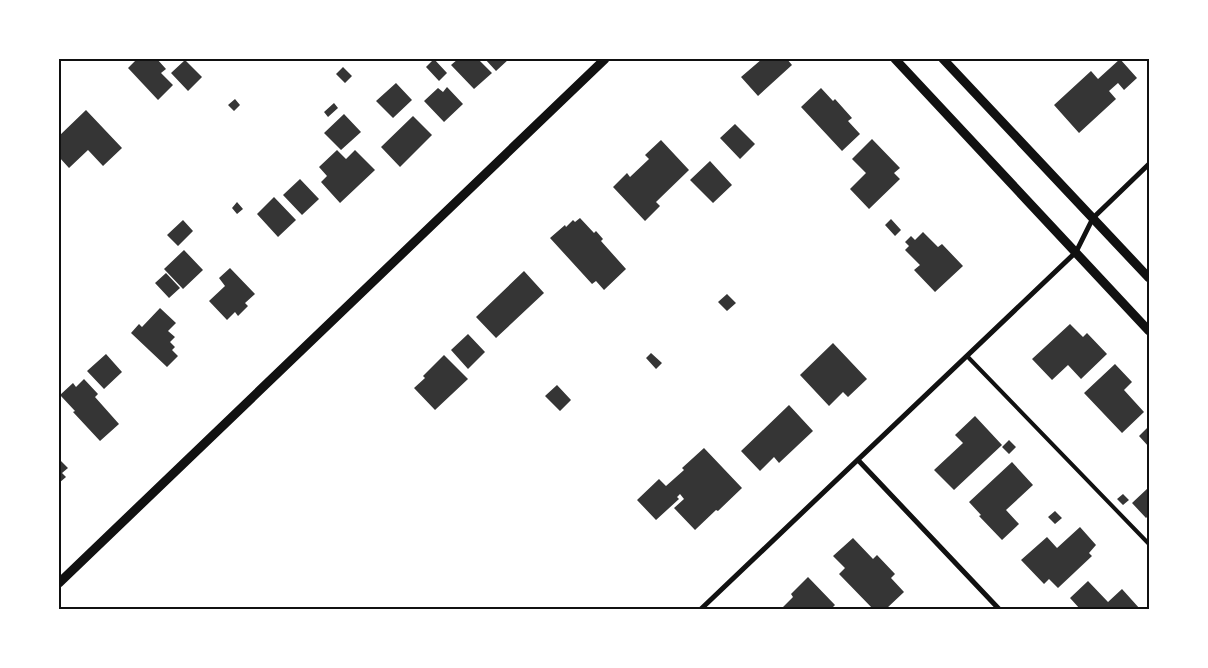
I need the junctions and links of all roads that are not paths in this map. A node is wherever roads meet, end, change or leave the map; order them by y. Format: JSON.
{"nodes":[{"id":1,"x":605,"y":59,"type":"edge"},
{"id":2,"x":895,"y":59,"type":"edge"},
{"id":3,"x":943,"y":59,"type":"edge"},
{"id":4,"x":1149,"y":164,"type":"edge"},
{"id":5,"x":1093,"y":218,"type":"junction"},
{"id":6,"x":1076,"y":252,"type":"junction"},
{"id":7,"x":1149,"y":278,"type":"edge"},
{"id":8,"x":1149,"y":330,"type":"edge"},
{"id":9,"x":967,"y":356,"type":"junction"},
{"id":10,"x":858,"y":460,"type":"junction"},
{"id":11,"x":1149,"y":544,"type":"edge"},
{"id":12,"x":59,"y":582,"type":"edge"},
{"id":13,"x":701,"y":609,"type":"edge"},
{"id":14,"x":999,"y":609,"type":"edge"}],
"edges":[{"from":1,"to":12,"type":"street"},
{"from":2,"to":6,"type":"street"},
{"from":3,"to":5,"type":"street"},
{"from":4,"to":5,"type":"street"},
{"from":5,"to":6,"type":"street"},
{"from":5,"to":7,"type":"street"},
{"from":6,"to":8,"type":"street"},
{"from":6,"to":9,"type":"street"},
{"from":9,"to":10,"type":"street"},
{"from":9,"to":11,"type":"lane"},
{"from":10,"to":13,"type":"street"},
{"from":10,"to":14,"type":"street"}]}
